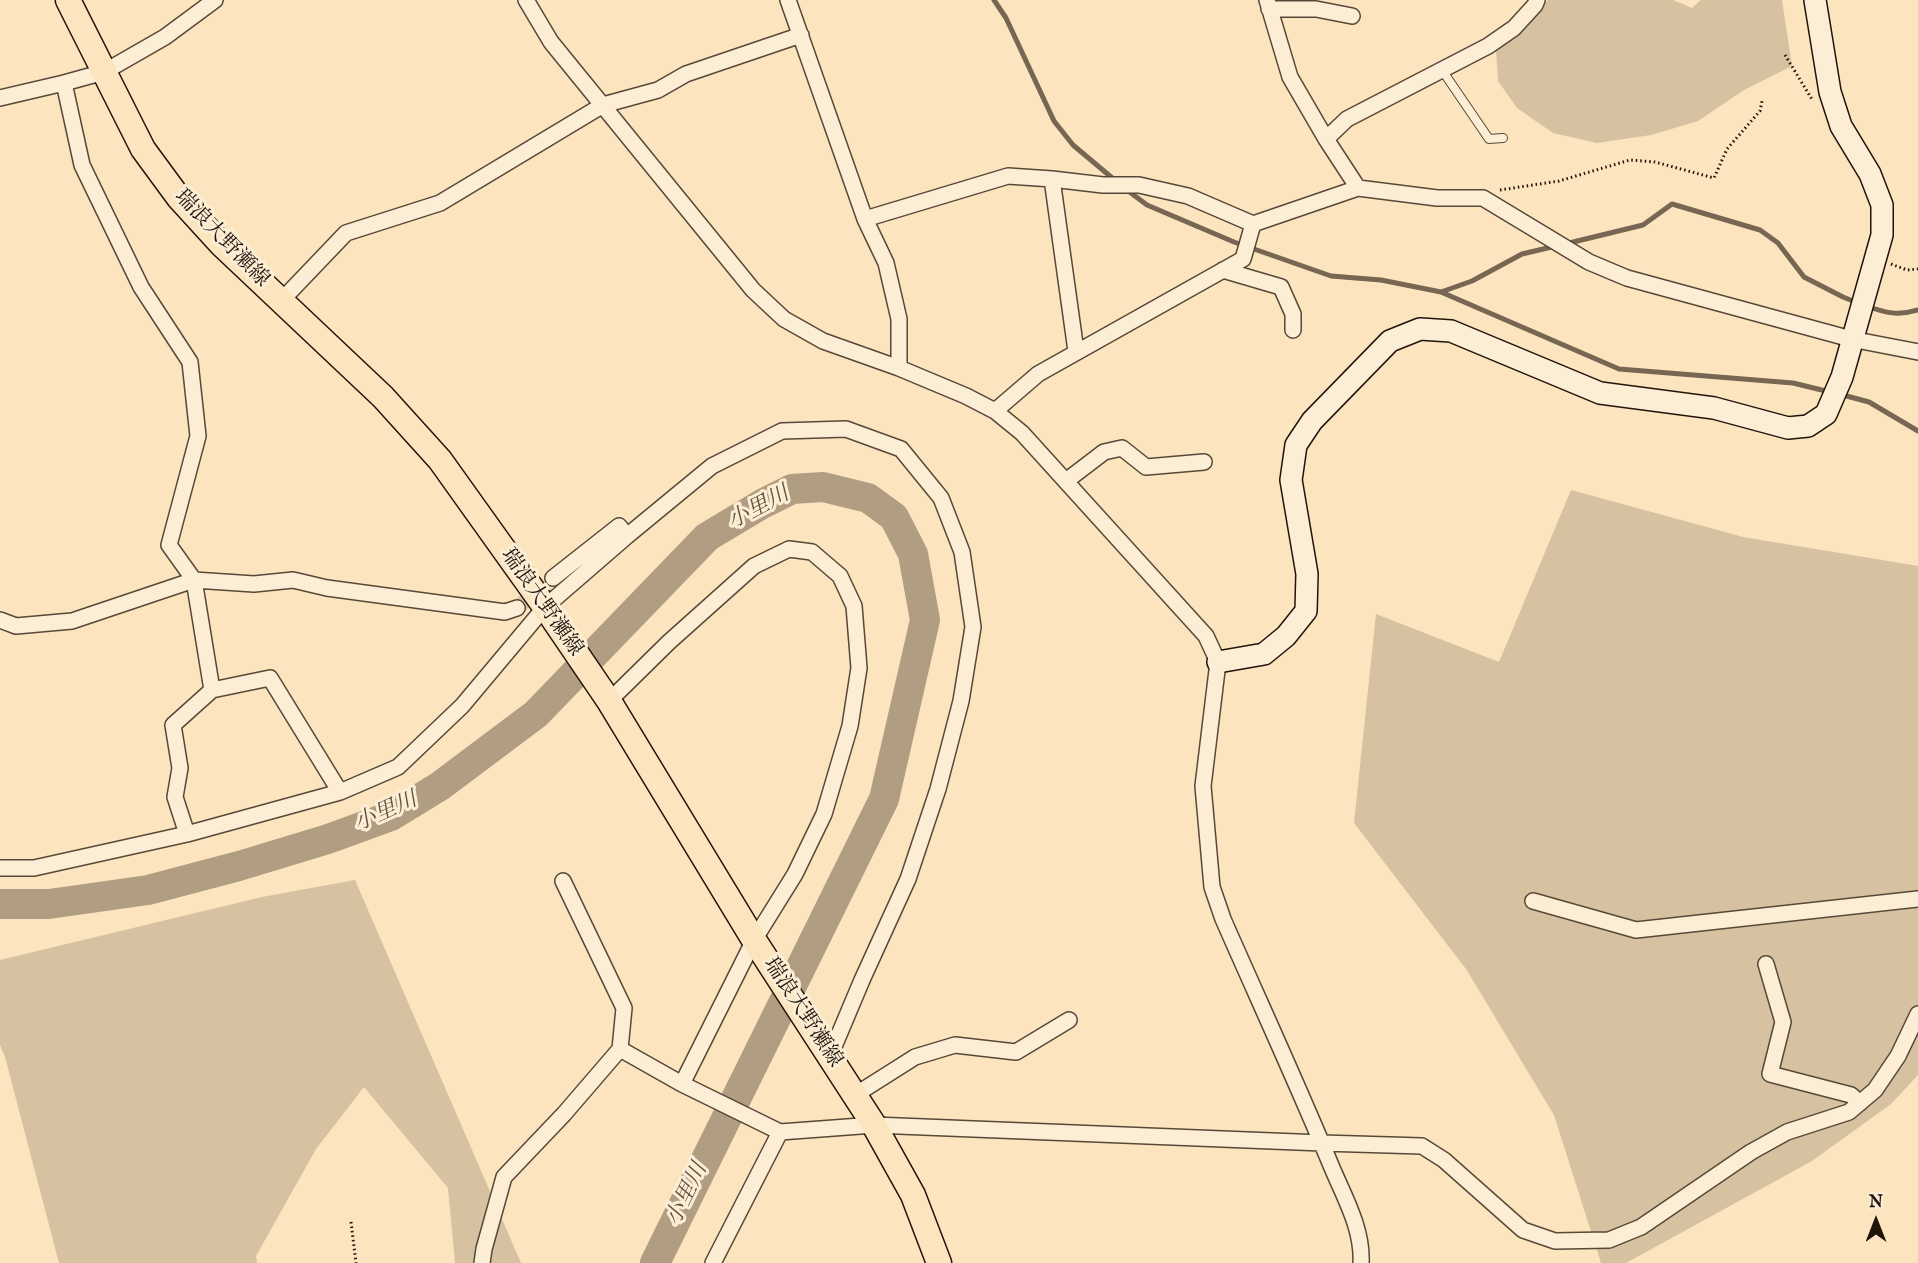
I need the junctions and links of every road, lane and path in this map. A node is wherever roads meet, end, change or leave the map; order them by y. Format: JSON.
{"nodes":[{"id":1,"x":68,"y":0,"type":"edge"},
{"id":2,"x":214,"y":0,"type":"edge"},
{"id":3,"x":526,"y":0,"type":"edge"},
{"id":4,"x":788,"y":0,"type":"edge"},
{"id":5,"x":1537,"y":0,"type":"edge"},
{"id":6,"x":1815,"y":0,"type":"edge"},
{"id":7,"x":1268,"y":5,"type":"edge"},
{"id":8,"x":1352,"y":16,"type":"dead end"},
{"id":9,"x":801,"y":35,"type":"junction"},
{"id":10,"x":1785,"y":55,"type":"dead end"},
{"id":11,"x":1442,"y":70,"type":"junction"},
{"id":12,"x":104,"y":72,"type":"junction"},
{"id":13,"x":64,"y":83,"type":"junction"},
{"id":14,"x":0,"y":98,"type":"edge"},
{"id":15,"x":1762,"y":101,"type":"dead end"},
{"id":16,"x":1815,"y":104,"type":"dead end"},
{"id":17,"x":603,"y":105,"type":"junction"},
{"id":18,"x":1503,"y":138,"type":"dead end"},
{"id":19,"x":1326,"y":139,"type":"junction"},
{"id":20,"x":1052,"y":178,"type":"junction"},
{"id":21,"x":1358,"y":188,"type":"junction"},
{"id":22,"x":1483,"y":198,"type":"junction"},
{"id":23,"x":865,"y":219,"type":"junction"},
{"id":24,"x":1253,"y":224,"type":"junction"},
{"id":25,"x":1875,"y":258,"type":"junction"},
{"id":26,"x":1918,"y":269,"type":"edge"},
{"id":27,"x":1223,"y":270,"type":"junction"},
{"id":28,"x":281,"y":301,"type":"junction"},
{"id":29,"x":1293,"y":330,"type":"dead end"},
{"id":30,"x":1851,"y":339,"type":"junction"},
{"id":31,"x":1077,"y":351,"type":"junction"},
{"id":32,"x":1918,"y":352,"type":"edge"},
{"id":33,"x":899,"y":368,"type":"junction"},
{"id":34,"x":995,"y":411,"type":"junction"},
{"id":35,"x":1204,"y":462,"type":"dead end"},
{"id":36,"x":1066,"y":481,"type":"junction"},
{"id":37,"x":627,"y":536,"type":"junction"},
{"id":38,"x":553,"y":578,"type":"tunnel mouth"},
{"id":39,"x":194,"y":580,"type":"junction"},
{"id":40,"x":517,"y":608,"type":"tunnel mouth"},
{"id":41,"x":549,"y":613,"type":"junction"},
{"id":42,"x":0,"y":620,"type":"edge"},
{"id":43,"x":1218,"y":662,"type":"junction"},
{"id":44,"x":212,"y":690,"type":"junction"},
{"id":45,"x":603,"y":692,"type":"junction"},
{"id":46,"x":340,"y":792,"type":"junction"},
{"id":47,"x":187,"y":834,"type":"junction"},
{"id":48,"x":0,"y":868,"type":"edge"},
{"id":49,"x":562,"y":880,"type":"dead end"},
{"id":50,"x":1918,"y":899,"type":"edge"},
{"id":51,"x":1533,"y":902,"type":"dead end"},
{"id":52,"x":757,"y":945,"type":"junction"},
{"id":53,"x":1766,"y":964,"type":"dead end"},
{"id":54,"x":1918,"y":1017,"type":"edge"},
{"id":55,"x":1069,"y":1020,"type":"dead end"},
{"id":56,"x":620,"y":1049,"type":"junction"},
{"id":57,"x":827,"y":1050,"type":"junction"},
{"id":58,"x":682,"y":1084,"type":"junction"},
{"id":59,"x":855,"y":1095,"type":"junction"},
{"id":60,"x":1860,"y":1103,"type":"junction"},
{"id":61,"x":874,"y":1125,"type":"junction"},
{"id":62,"x":780,"y":1131,"type":"junction"},
{"id":63,"x":1322,"y":1143,"type":"junction"},
{"id":64,"x":351,"y":1222,"type":"dead end"},
{"id":65,"x":356,"y":1263,"type":"edge"},
{"id":66,"x":482,"y":1263,"type":"edge"},
{"id":67,"x":713,"y":1263,"type":"edge"},
{"id":68,"x":939,"y":1263,"type":"edge"},
{"id":69,"x":1361,"y":1263,"type":"edge"}],
"edges":[{"from":1,"to":12,"type":"main road","name":"瑞浪大野瀬線"},
{"from":2,"to":12,"type":"street"},
{"from":3,"to":17,"type":"street"},
{"from":4,"to":9,"type":"street"},
{"from":5,"to":11,"type":"street"},
{"from":6,"to":25,"type":"street"},
{"from":7,"to":8,"type":"street"},
{"from":7,"to":19,"type":"street"},
{"from":9,"to":17,"type":"street"},
{"from":9,"to":23,"type":"street"},
{"from":10,"to":16,"type":"path"},
{"from":11,"to":18,"type":"lane"},
{"from":11,"to":19,"type":"street"},
{"from":12,"to":13,"type":"street"},
{"from":12,"to":28,"type":"main road","name":"瑞浪大野瀬線"},
{"from":13,"to":14,"type":"street"},
{"from":13,"to":39,"type":"street"},
{"from":15,"to":22,"type":"path"},
{"from":17,"to":28,"type":"street"},
{"from":17,"to":33,"type":"street"},
{"from":19,"to":21,"type":"street"},
{"from":20,"to":23,"type":"street"},
{"from":20,"to":24,"type":"street"},
{"from":20,"to":31,"type":"street"},
{"from":21,"to":22,"type":"street"},
{"from":21,"to":24,"type":"street"},
{"from":22,"to":30,"type":"street"},
{"from":23,"to":33,"type":"street"},
{"from":24,"to":27,"type":"street"},
{"from":25,"to":26,"type":"path"},
{"from":25,"to":30,"type":"street"},
{"from":27,"to":29,"type":"street"},
{"from":27,"to":31,"type":"street"},
{"from":28,"to":41,"type":"main road","name":"瑞浪大野瀬線"},
{"from":30,"to":32,"type":"street"},
{"from":30,"to":43,"type":"street"},
{"from":31,"to":34,"type":"street"},
{"from":33,"to":34,"type":"street"},
{"from":34,"to":36,"type":"street"},
{"from":35,"to":36,"type":"street"},
{"from":36,"to":43,"type":"street"},
{"from":37,"to":38,"type":"street"},
{"from":37,"to":41,"type":"street"},
{"from":37,"to":57,"type":"street"},
{"from":39,"to":40,"type":"street"},
{"from":39,"to":42,"type":"street"},
{"from":39,"to":44,"type":"street"},
{"from":41,"to":45,"type":"main road","name":"瑞浪大野瀬線"},
{"from":41,"to":46,"type":"street"},
{"from":43,"to":63,"type":"street"},
{"from":44,"to":46,"type":"street"},
{"from":44,"to":47,"type":"street"},
{"from":45,"to":52,"type":"main road","name":"瑞浪大野瀬線"},
{"from":45,"to":52,"type":"street"},
{"from":46,"to":47,"type":"street"},
{"from":47,"to":48,"type":"street"},
{"from":49,"to":56,"type":"street"},
{"from":50,"to":51,"type":"street"},
{"from":52,"to":57,"type":"main road","name":"瑞浪大野瀬線"},
{"from":52,"to":58,"type":"street"},
{"from":53,"to":60,"type":"street"},
{"from":54,"to":60,"type":"street"},
{"from":55,"to":59,"type":"street"},
{"from":56,"to":58,"type":"street"},
{"from":56,"to":66,"type":"street"},
{"from":57,"to":59,"type":"main road","name":"瑞浪大野瀬線"},
{"from":58,"to":62,"type":"street"},
{"from":59,"to":61,"type":"main road","name":"瑞浪大野瀬線"},
{"from":60,"to":63,"type":"street"},
{"from":61,"to":62,"type":"street"},
{"from":61,"to":63,"type":"street"},
{"from":61,"to":68,"type":"main road","name":"瑞浪大野瀬線"},
{"from":62,"to":67,"type":"street"},
{"from":63,"to":69,"type":"street"},
{"from":64,"to":65,"type":"path"}]}
